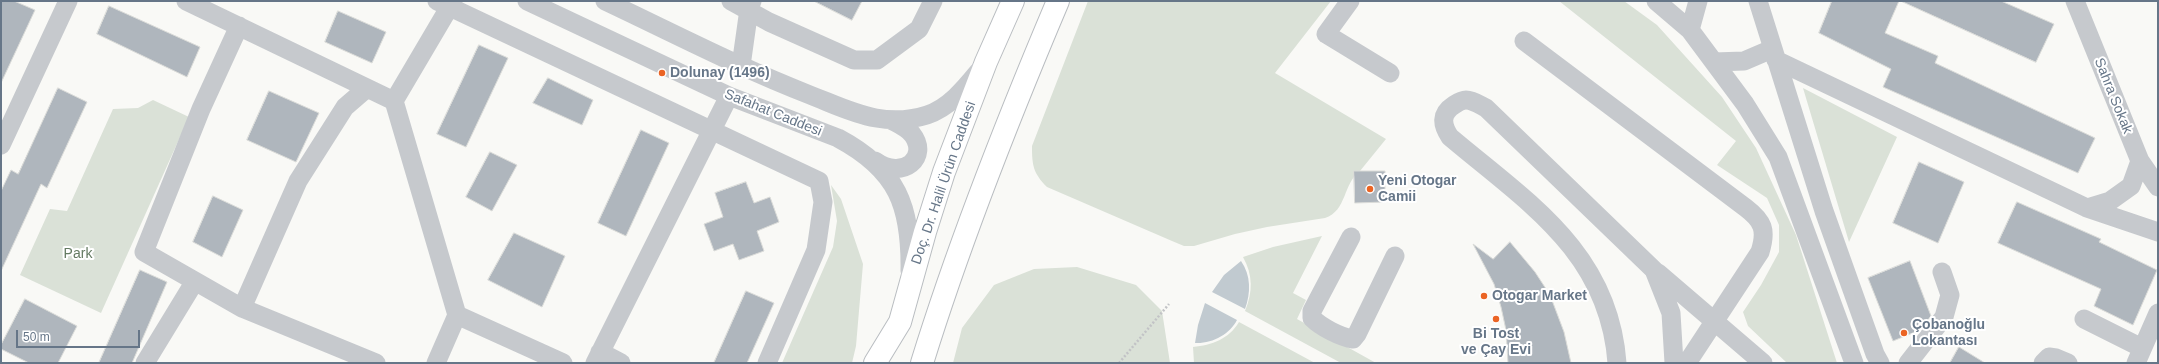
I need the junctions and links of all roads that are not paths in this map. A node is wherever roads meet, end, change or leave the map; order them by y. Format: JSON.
{"nodes":[{"id":1,"x":68,"y":1,"type":"edge"},
{"id":2,"x":186,"y":1,"type":"edge"},
{"id":3,"x":527,"y":1,"type":"edge"},
{"id":4,"x":605,"y":1,"type":"edge"},
{"id":5,"x":731,"y":1,"type":"edge"},
{"id":6,"x":933,"y":1,"type":"edge"},
{"id":7,"x":1013,"y":1,"type":"edge"},
{"id":8,"x":1058,"y":1,"type":"edge"},
{"id":9,"x":1350,"y":1,"type":"edge"},
{"id":10,"x":1656,"y":1,"type":"edge"},
{"id":11,"x":1698,"y":1,"type":"edge"},
{"id":12,"x":1758,"y":1,"type":"edge"},
{"id":13,"x":2075,"y":1,"type":"edge"},
{"id":14,"x":446,"y":3,"type":"edge"},
{"id":15,"x":751,"y":5,"type":"edge"},
{"id":16,"x":239,"y":26,"type":"junction"},
{"id":17,"x":1690,"y":30,"type":"junction"},
{"id":18,"x":1524,"y":41,"type":"dead end"},
{"id":19,"x":1774,"y":54,"type":"junction"},
{"id":20,"x":986,"y":62,"type":"junction"},
{"id":21,"x":1714,"y":62,"type":"junction"},
{"id":22,"x":741,"y":66,"type":"junction"},
{"id":23,"x":1390,"y":73,"type":"dead end"},
{"id":24,"x":367,"y":88,"type":"junction"},
{"id":25,"x":729,"y":96,"type":"junction"},
{"id":26,"x":394,"y":101,"type":"junction"},
{"id":27,"x":891,"y":120,"type":"junction"},
{"id":28,"x":713,"y":132,"type":"junction"},
{"id":29,"x":1,"y":145,"type":"edge"},
{"id":30,"x":867,"y":156,"type":"junction"},
{"id":31,"x":2140,"y":160,"type":"junction"},
{"id":32,"x":2158,"y":187,"type":"edge"},
{"id":33,"x":2087,"y":208,"type":"junction"},
{"id":34,"x":2158,"y":232,"type":"edge"},
{"id":35,"x":1351,"y":237,"type":"dead end"},
{"id":36,"x":1395,"y":256,"type":"dead end"},
{"id":37,"x":1654,"y":270,"type":"junction"},
{"id":38,"x":1942,"y":272,"type":"dead end"},
{"id":39,"x":195,"y":281,"type":"junction"},
{"id":40,"x":910,"y":285,"type":"junction"},
{"id":41,"x":242,"y":308,"type":"junction"},
{"id":42,"x":2158,"y":313,"type":"edge"},
{"id":43,"x":457,"y":315,"type":"junction"},
{"id":44,"x":2084,"y":319,"type":"dead end"},
{"id":45,"x":1715,"y":321,"type":"junction"},
{"id":46,"x":2139,"y":355,"type":"edge"},
{"id":47,"x":598,"y":358,"type":"edge"},
{"id":48,"x":145,"y":363,"type":"edge"},
{"id":49,"x":376,"y":363,"type":"edge"},
{"id":50,"x":436,"y":363,"type":"edge"},
{"id":51,"x":563,"y":363,"type":"edge"},
{"id":52,"x":621,"y":363,"type":"edge"},
{"id":53,"x":767,"y":363,"type":"edge"},
{"id":54,"x":875,"y":363,"type":"edge"},
{"id":55,"x":922,"y":363,"type":"edge"},
{"id":56,"x":1617,"y":363,"type":"edge"},
{"id":57,"x":1674,"y":363,"type":"edge"},
{"id":58,"x":1687,"y":363,"type":"edge"},
{"id":59,"x":1763,"y":363,"type":"edge"},
{"id":60,"x":1854,"y":363,"type":"edge"},
{"id":61,"x":1880,"y":363,"type":"edge"},
{"id":62,"x":1908,"y":363,"type":"edge"},
{"id":63,"x":2043,"y":363,"type":"edge"},
{"id":64,"x":2068,"y":363,"type":"edge"}],
"edges":[{"from":1,"to":29,"type":"street"},
{"from":2,"to":16,"type":"street"},
{"from":3,"to":25,"type":"street","name":"Safahat Caddesi"},
{"from":4,"to":22,"type":"street"},
{"from":5,"to":15,"type":"street"},
{"from":6,"to":15,"type":"street"},
{"from":7,"to":20,"type":"main road","name":"Doç. Dr. Halil Ürün Caddesi"},
{"from":8,"to":55,"type":"main road"},
{"from":9,"to":23,"type":"street"},
{"from":10,"to":17,"type":"street"},
{"from":11,"to":17,"type":"street"},
{"from":12,"to":19,"type":"street"},
{"from":13,"to":31,"type":"street","name":"Sahra Sokak"},
{"from":14,"to":26,"type":"street"},
{"from":14,"to":28,"type":"street"},
{"from":15,"to":22,"type":"street"},
{"from":16,"to":24,"type":"street"},
{"from":16,"to":39,"type":"street"},
{"from":17,"to":21,"type":"street"},
{"from":18,"to":45,"type":"street"},
{"from":19,"to":21,"type":"street"},
{"from":19,"to":33,"type":"street"},
{"from":19,"to":61,"type":"street"},
{"from":20,"to":27,"type":"street"},
{"from":20,"to":40,"type":"main road","name":"Doç. Dr. Halil Ürün Caddesi"},
{"from":21,"to":60,"type":"street"},
{"from":22,"to":27,"type":"street"},
{"from":24,"to":26,"type":"street"},
{"from":24,"to":41,"type":"street"},
{"from":25,"to":28,"type":"street"},
{"from":25,"to":30,"type":"street","name":"Safahat Caddesi"},
{"from":26,"to":43,"type":"street"},
{"from":27,"to":30,"type":"street"},
{"from":28,"to":47,"type":"street"},
{"from":28,"to":53,"type":"street"},
{"from":30,"to":40,"type":"street","name":"Safahat Caddesi"},
{"from":31,"to":32,"type":"street","name":"Sahra Sokak"},
{"from":31,"to":33,"type":"street"},
{"from":33,"to":34,"type":"street"},
{"from":35,"to":36,"type":"street"},
{"from":37,"to":45,"type":"street"},
{"from":37,"to":56,"type":"street"},
{"from":37,"to":57,"type":"street"},
{"from":38,"to":62,"type":"street"},
{"from":39,"to":41,"type":"street"},
{"from":39,"to":48,"type":"street"},
{"from":40,"to":54,"type":"main road","name":"Doç. Dr. Halil Ürün Caddesi"},
{"from":41,"to":49,"type":"street"},
{"from":42,"to":46,"type":"street"},
{"from":43,"to":50,"type":"street"},
{"from":43,"to":51,"type":"street"},
{"from":44,"to":46,"type":"street"},
{"from":45,"to":58,"type":"street"},
{"from":45,"to":59,"type":"street"},
{"from":47,"to":52,"type":"street"},
{"from":63,"to":64,"type":"street"}]}
